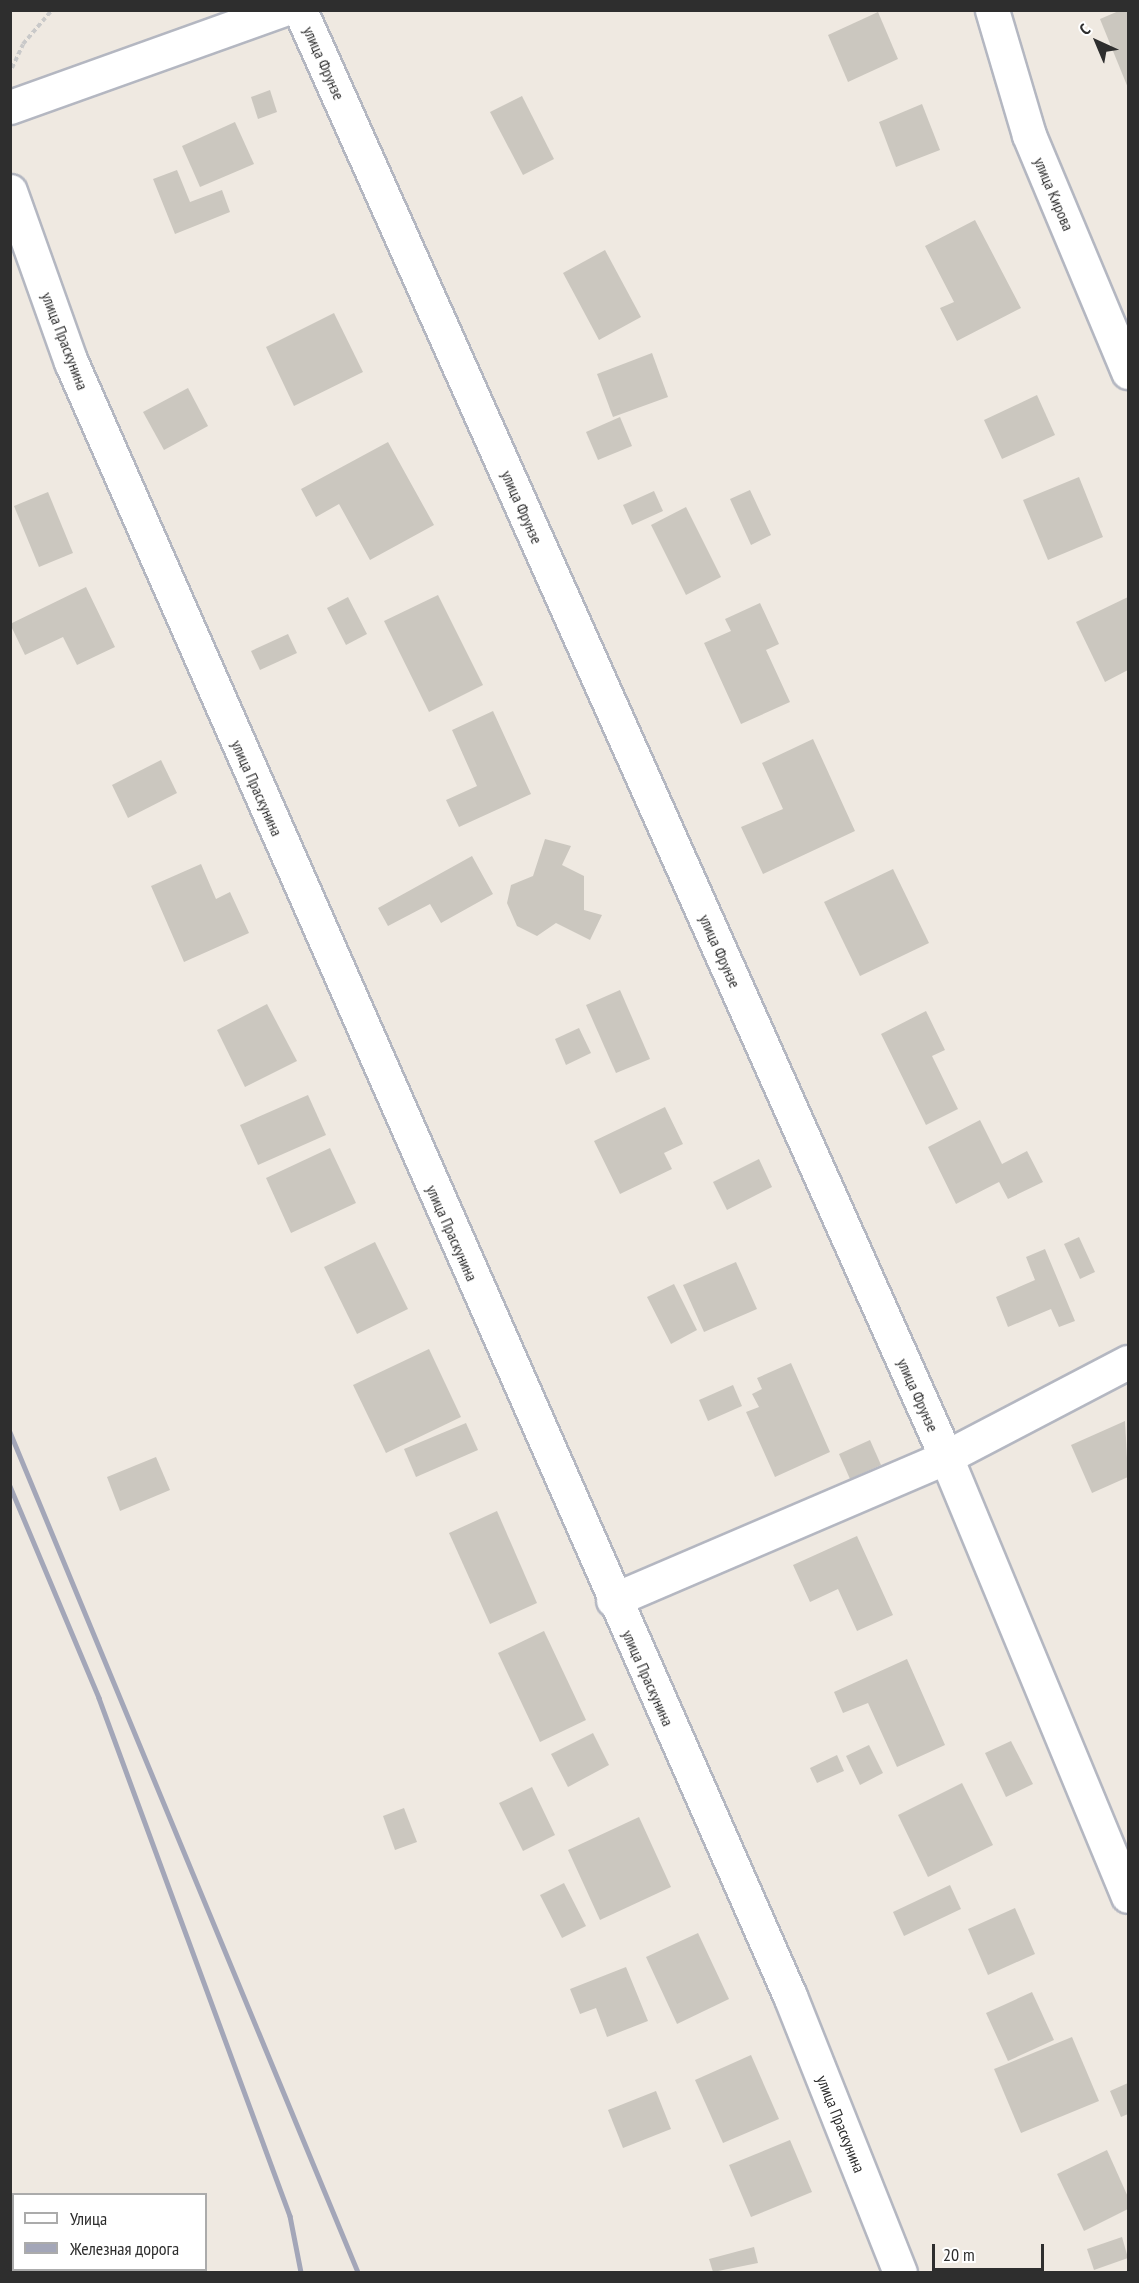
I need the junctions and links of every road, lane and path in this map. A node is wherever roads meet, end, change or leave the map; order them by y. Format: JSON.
{"nodes":[{"id":1,"x":52,"y":10,"type":"edge"},
{"id":2,"x":282,"y":10,"type":"edge"},
{"id":3,"x":300,"y":10,"type":"edge"},
{"id":4,"x":993,"y":10,"type":"edge"},
{"id":5,"x":10,"y":72,"type":"edge"},
{"id":6,"x":10,"y":107,"type":"edge"},
{"id":7,"x":10,"y":191,"type":"edge"},
{"id":8,"x":1128,"y":372,"type":"edge"},
{"id":9,"x":1128,"y":1362,"type":"edge"},
{"id":10,"x":946,"y":1457,"type":"junction"},
{"id":11,"x":613,"y":1600,"type":"junction"},
{"id":12,"x":1128,"y":1896,"type":"edge"},
{"id":13,"x":900,"y":2272,"type":"edge"}],
"edges":[{"from":1,"to":5,"type":"path"},
{"from":2,"to":6,"type":"street"},
{"from":3,"to":10,"type":"street","name":"улица Фрунзе"},
{"from":4,"to":8,"type":"street","name":"улица Кирова"},
{"from":7,"to":11,"type":"street","name":"улица Праскунина"},
{"from":9,"to":10,"type":"street"},
{"from":10,"to":11,"type":"street"},
{"from":10,"to":12,"type":"street","name":"улица Фрунзе"},
{"from":11,"to":13,"type":"street","name":"улица Праскунина"}]}
